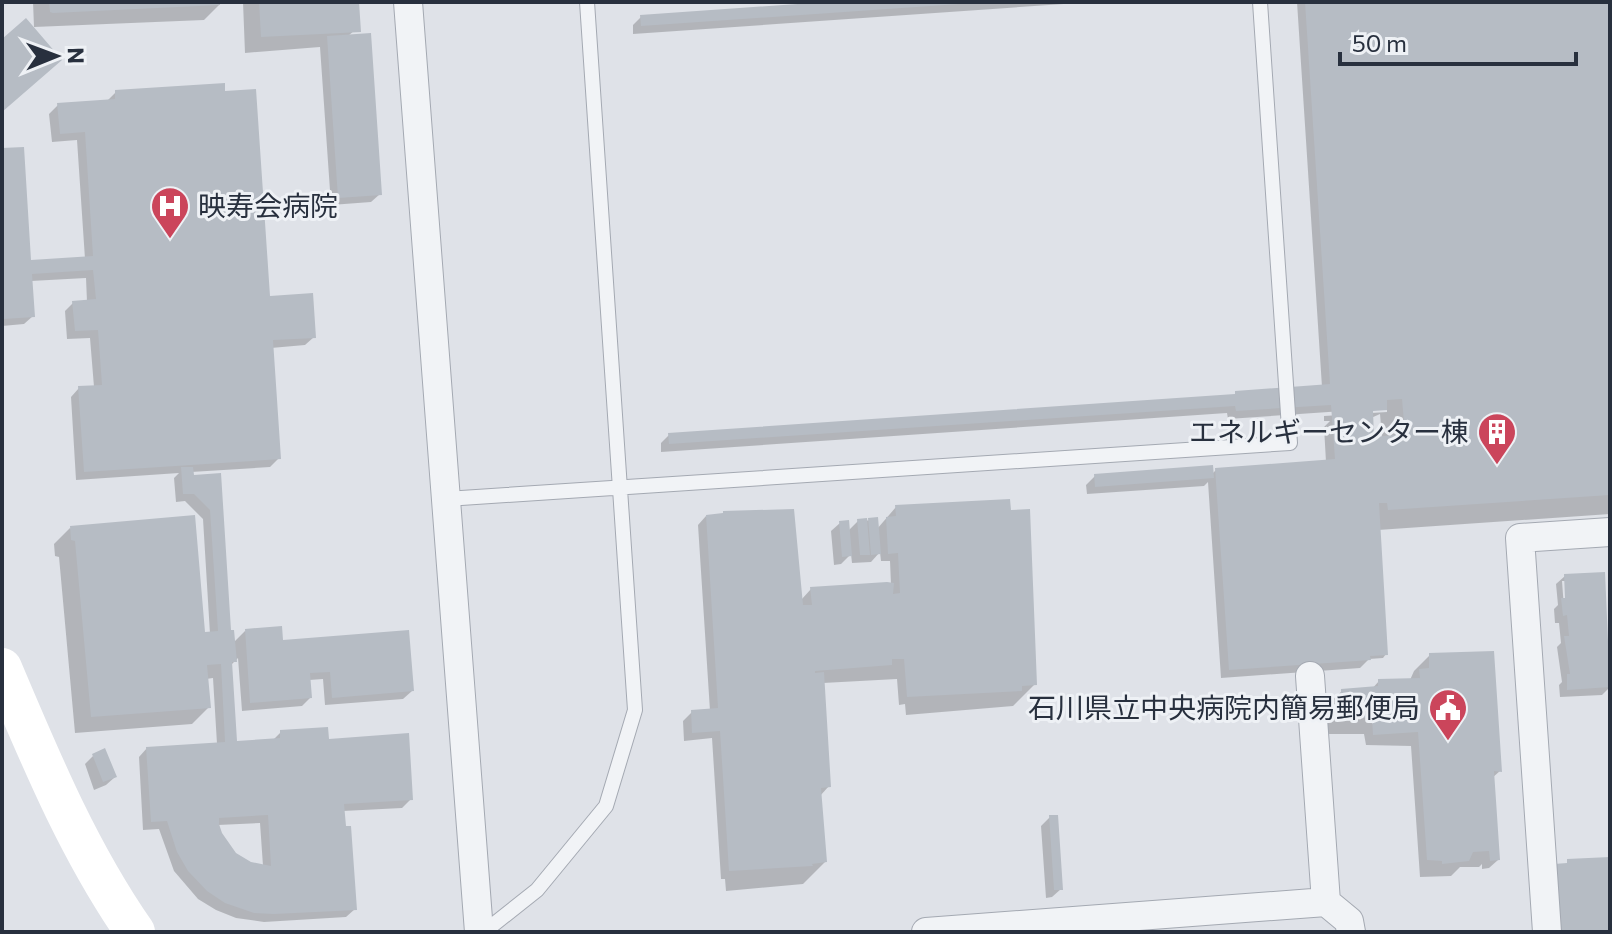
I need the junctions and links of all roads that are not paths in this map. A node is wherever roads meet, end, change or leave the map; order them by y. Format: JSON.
{"nodes":[{"id":1,"x":408,"y":2,"type":"edge"},
{"id":2,"x":587,"y":2,"type":"edge"},
{"id":3,"x":1260,"y":2,"type":"edge"},
{"id":4,"x":620,"y":488,"type":"junction"},
{"id":5,"x":446,"y":499,"type":"junction"},
{"id":6,"x":1610,"y":532,"type":"edge"},
{"id":7,"x":2,"y":668,"type":"edge"},
{"id":8,"x":1310,"y":676,"type":"dead end"},
{"id":9,"x":1326,"y":902,"type":"junction"},
{"id":10,"x":135,"y":932,"type":"edge"},
{"id":11,"x":481,"y":932,"type":"edge"},
{"id":12,"x":926,"y":932,"type":"edge"},
{"id":13,"x":1351,"y":932,"type":"edge"},
{"id":14,"x":1547,"y":932,"type":"edge"}],
"edges":[{"from":1,"to":5,"type":"street"},
{"from":2,"to":4,"type":"lane"},
{"from":3,"to":4,"type":"lane"},
{"from":4,"to":5,"type":"lane"},
{"from":4,"to":11,"type":"lane"},
{"from":5,"to":11,"type":"street"},
{"from":6,"to":14,"type":"street"},
{"from":7,"to":10,"type":"street"},
{"from":8,"to":9,"type":"street"},
{"from":9,"to":12,"type":"street"},
{"from":9,"to":13,"type":"street"}]}
